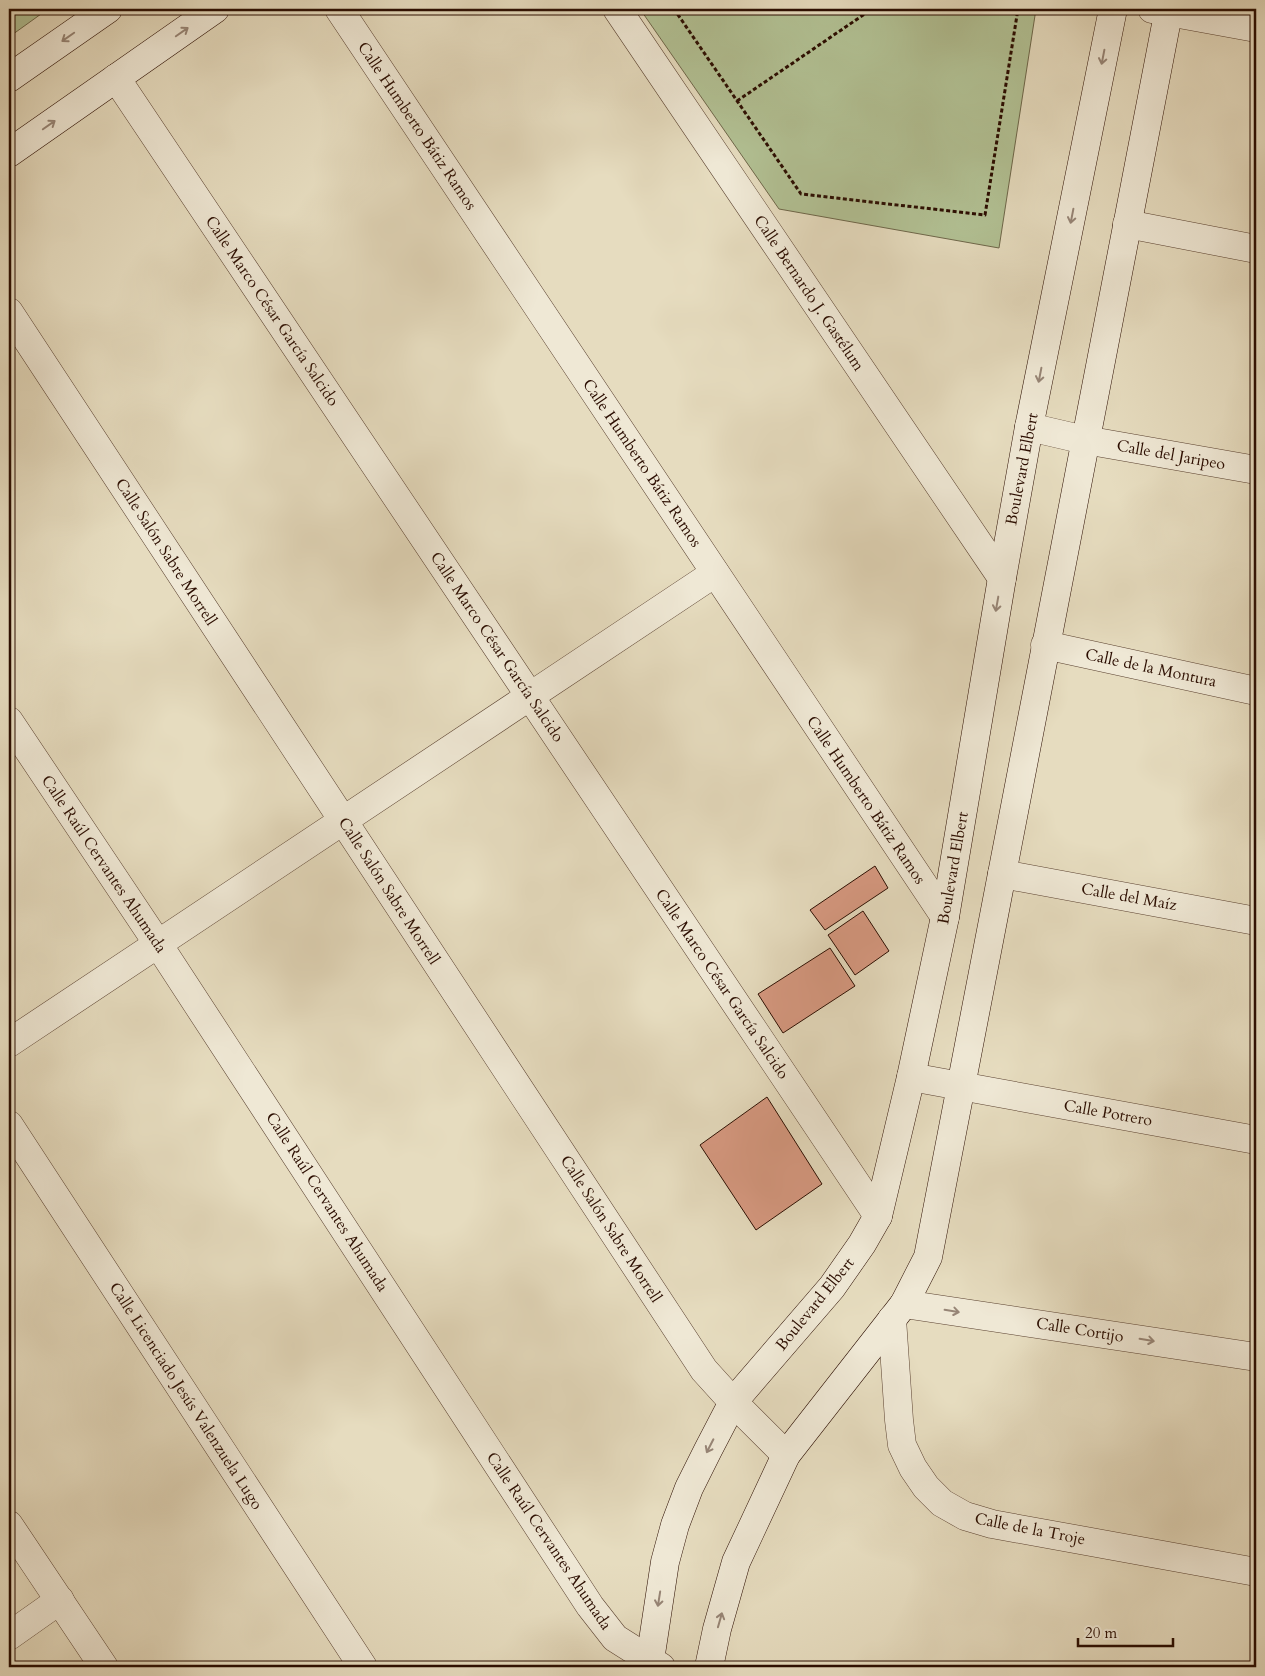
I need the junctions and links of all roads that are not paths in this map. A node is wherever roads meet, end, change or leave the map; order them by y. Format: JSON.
{"nodes":[{"id":1,"x":108,"y":9,"type":"edge"},
{"id":2,"x":215,"y":9,"type":"edge"},
{"id":3,"x":339,"y":9,"type":"edge"},
{"id":4,"x":617,"y":9,"type":"edge"},
{"id":5,"x":1113,"y":9,"type":"edge"},
{"id":6,"x":1163,"y":10,"type":"edge"},
{"id":7,"x":1256,"y":28,"type":"edge"},
{"id":8,"x":9,"y":78,"type":"edge"},
{"id":9,"x":116,"y":78,"type":"junction"},
{"id":10,"x":9,"y":153,"type":"edge"},
{"id":11,"x":1126,"y":224,"type":"junction"},
{"id":12,"x":1256,"y":249,"type":"edge"},
{"id":13,"x":9,"y":312,"type":"edge"},
{"id":14,"x":1029,"y":427,"type":"junction"},
{"id":15,"x":1085,"y":440,"type":"junction"},
{"id":16,"x":1256,"y":470,"type":"edge"},
{"id":17,"x":715,"y":573,"type":"junction"},
{"id":18,"x":1002,"y":578,"type":"junction"},
{"id":19,"x":1045,"y":645,"type":"junction"},
{"id":20,"x":1256,"y":690,"type":"edge"},
{"id":21,"x":531,"y":697,"type":"junction"},
{"id":22,"x":9,"y":722,"type":"edge"},
{"id":23,"x":343,"y":821,"type":"junction"},
{"id":24,"x":1002,"y":874,"type":"junction"},
{"id":25,"x":945,"y":917,"type":"junction"},
{"id":26,"x":1256,"y":921,"type":"edge"},
{"id":27,"x":158,"y":944,"type":"junction"},
{"id":28,"x":9,"y":1044,"type":"edge"},
{"id":29,"x":911,"y":1076,"type":"junction"},
{"id":30,"x":961,"y":1086,"type":"junction"},
{"id":31,"x":9,"y":1125,"type":"edge"},
{"id":32,"x":1256,"y":1140,"type":"edge"},
{"id":33,"x":878,"y":1216,"type":"junction"},
{"id":34,"x":898,"y":1311,"type":"junction"},
{"id":35,"x":1256,"y":1357,"type":"edge"},
{"id":36,"x":732,"y":1402,"type":"junction"},
{"id":37,"x":786,"y":1455,"type":"junction"},
{"id":38,"x":9,"y":1525,"type":"edge"},
{"id":39,"x":1256,"y":1572,"type":"edge"},
{"id":40,"x":60,"y":1600,"type":"junction"},
{"id":41,"x":9,"y":1636,"type":"edge"},
{"id":42,"x":653,"y":1665,"type":"edge"},
{"id":43,"x":104,"y":1667,"type":"edge"},
{"id":44,"x":363,"y":1667,"type":"edge"},
{"id":45,"x":709,"y":1667,"type":"edge"}],
"edges":[{"from":1,"to":8,"type":"street","one_way":true},
{"from":9,"to":2,"type":"street","one_way":true},
{"from":3,"to":17,"type":"street","name":"Calle Humberto Bátiz Ramos"},
{"from":4,"to":18,"type":"street","name":"Calle Bernardo J. Gastélum"},
{"from":5,"to":14,"type":"street","name":"Boulevard Elbert","one_way":true},
{"from":6,"to":7,"type":"street"},
{"from":6,"to":11,"type":"street"},
{"from":10,"to":9,"type":"street","one_way":true},
{"from":9,"to":21,"type":"street","name":"Calle Marco César García Salcido"},
{"from":11,"to":12,"type":"street"},
{"from":11,"to":15,"type":"street"},
{"from":13,"to":23,"type":"street","name":"Calle Salón Sabre Morrell"},
{"from":14,"to":15,"type":"street","name":"Calle del Jaripeo"},
{"from":14,"to":18,"type":"street","name":"Boulevard Elbert"},
{"from":15,"to":16,"type":"street","name":"Calle del Jaripeo"},
{"from":15,"to":19,"type":"street"},
{"from":17,"to":21,"type":"street"},
{"from":17,"to":25,"type":"street","name":"Calle Humberto Bátiz Ramos"},
{"from":18,"to":25,"type":"street","name":"Boulevard Elbert","one_way":true},
{"from":19,"to":20,"type":"street","name":"Calle de la Montura"},
{"from":19,"to":24,"type":"street"},
{"from":21,"to":23,"type":"street"},
{"from":21,"to":33,"type":"street","name":"Calle Marco César García Salcido"},
{"from":22,"to":27,"type":"street","name":"Calle Raúl Cervantes Ahumada"},
{"from":23,"to":27,"type":"street"},
{"from":23,"to":36,"type":"street","name":"Calle Salón Sabre Morrell"},
{"from":24,"to":26,"type":"street","name":"Calle del Maíz"},
{"from":24,"to":30,"type":"street"},
{"from":25,"to":29,"type":"street","name":"Boulevard Elbert"},
{"from":27,"to":28,"type":"street"},
{"from":27,"to":42,"type":"street","name":"Calle Raúl Cervantes Ahumada"},
{"from":29,"to":30,"type":"street","name":"Calle Potrero"},
{"from":29,"to":33,"type":"street","name":"Boulevard Elbert"},
{"from":30,"to":32,"type":"street","name":"Calle Potrero"},
{"from":30,"to":34,"type":"street"},
{"from":31,"to":44,"type":"street","name":"Calle Licenciado Jesús Valenzuela Lugo"},
{"from":33,"to":36,"type":"street","name":"Boulevard Elbert"},
{"from":34,"to":35,"type":"street","name":"Calle Cortijo","one_way":true},
{"from":34,"to":37,"type":"street"},
{"from":34,"to":39,"type":"street","name":"Calle de la Troje"},
{"from":36,"to":37,"type":"street","name":"Calle Salón Sabre Morrell"},
{"from":36,"to":42,"type":"street","name":"Boulevard Elbert","one_way":true},
{"from":45,"to":37,"type":"street","one_way":true},
{"from":38,"to":40,"type":"street"},
{"from":40,"to":41,"type":"street"},
{"from":40,"to":43,"type":"street"}]}
